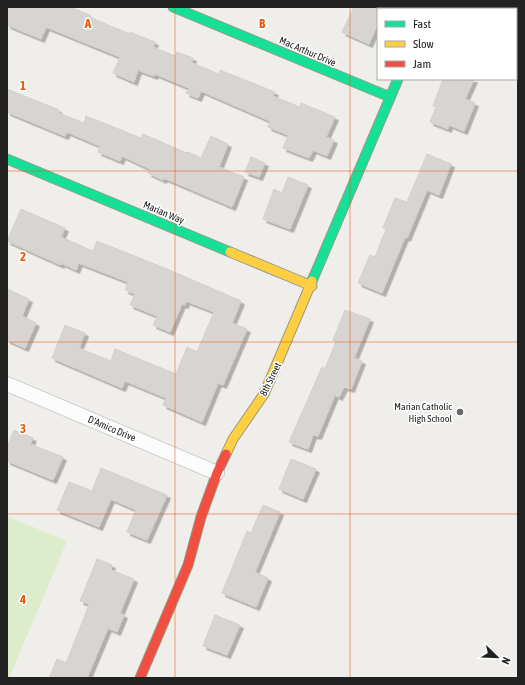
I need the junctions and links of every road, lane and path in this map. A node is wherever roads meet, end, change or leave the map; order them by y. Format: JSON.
{"nodes":[{"id":1,"x":173,"y":7,"type":"edge"},
{"id":2,"x":398,"y":80,"type":"edge"},
{"id":3,"x":390,"y":97,"type":"junction"},
{"id":4,"x":7,"y":159,"type":"edge"},
{"id":5,"x":312,"y":286,"type":"junction"},
{"id":6,"x":7,"y":384,"type":"edge"},
{"id":7,"x":217,"y":473,"type":"junction"},
{"id":8,"x":140,"y":678,"type":"edge"}],
"edges":[{"from":1,"to":3,"type":"street","name":"Mac Arthur Drive"},
{"from":2,"to":3,"type":"street","name":"8th Street"},
{"from":3,"to":5,"type":"street","name":"8th Street"},
{"from":4,"to":5,"type":"street","name":"Marian Way"},
{"from":5,"to":7,"type":"street","name":"8th Street"},
{"from":6,"to":7,"type":"street","name":"D'Amico Drive"},
{"from":7,"to":8,"type":"street","name":"8th Street"}]}
